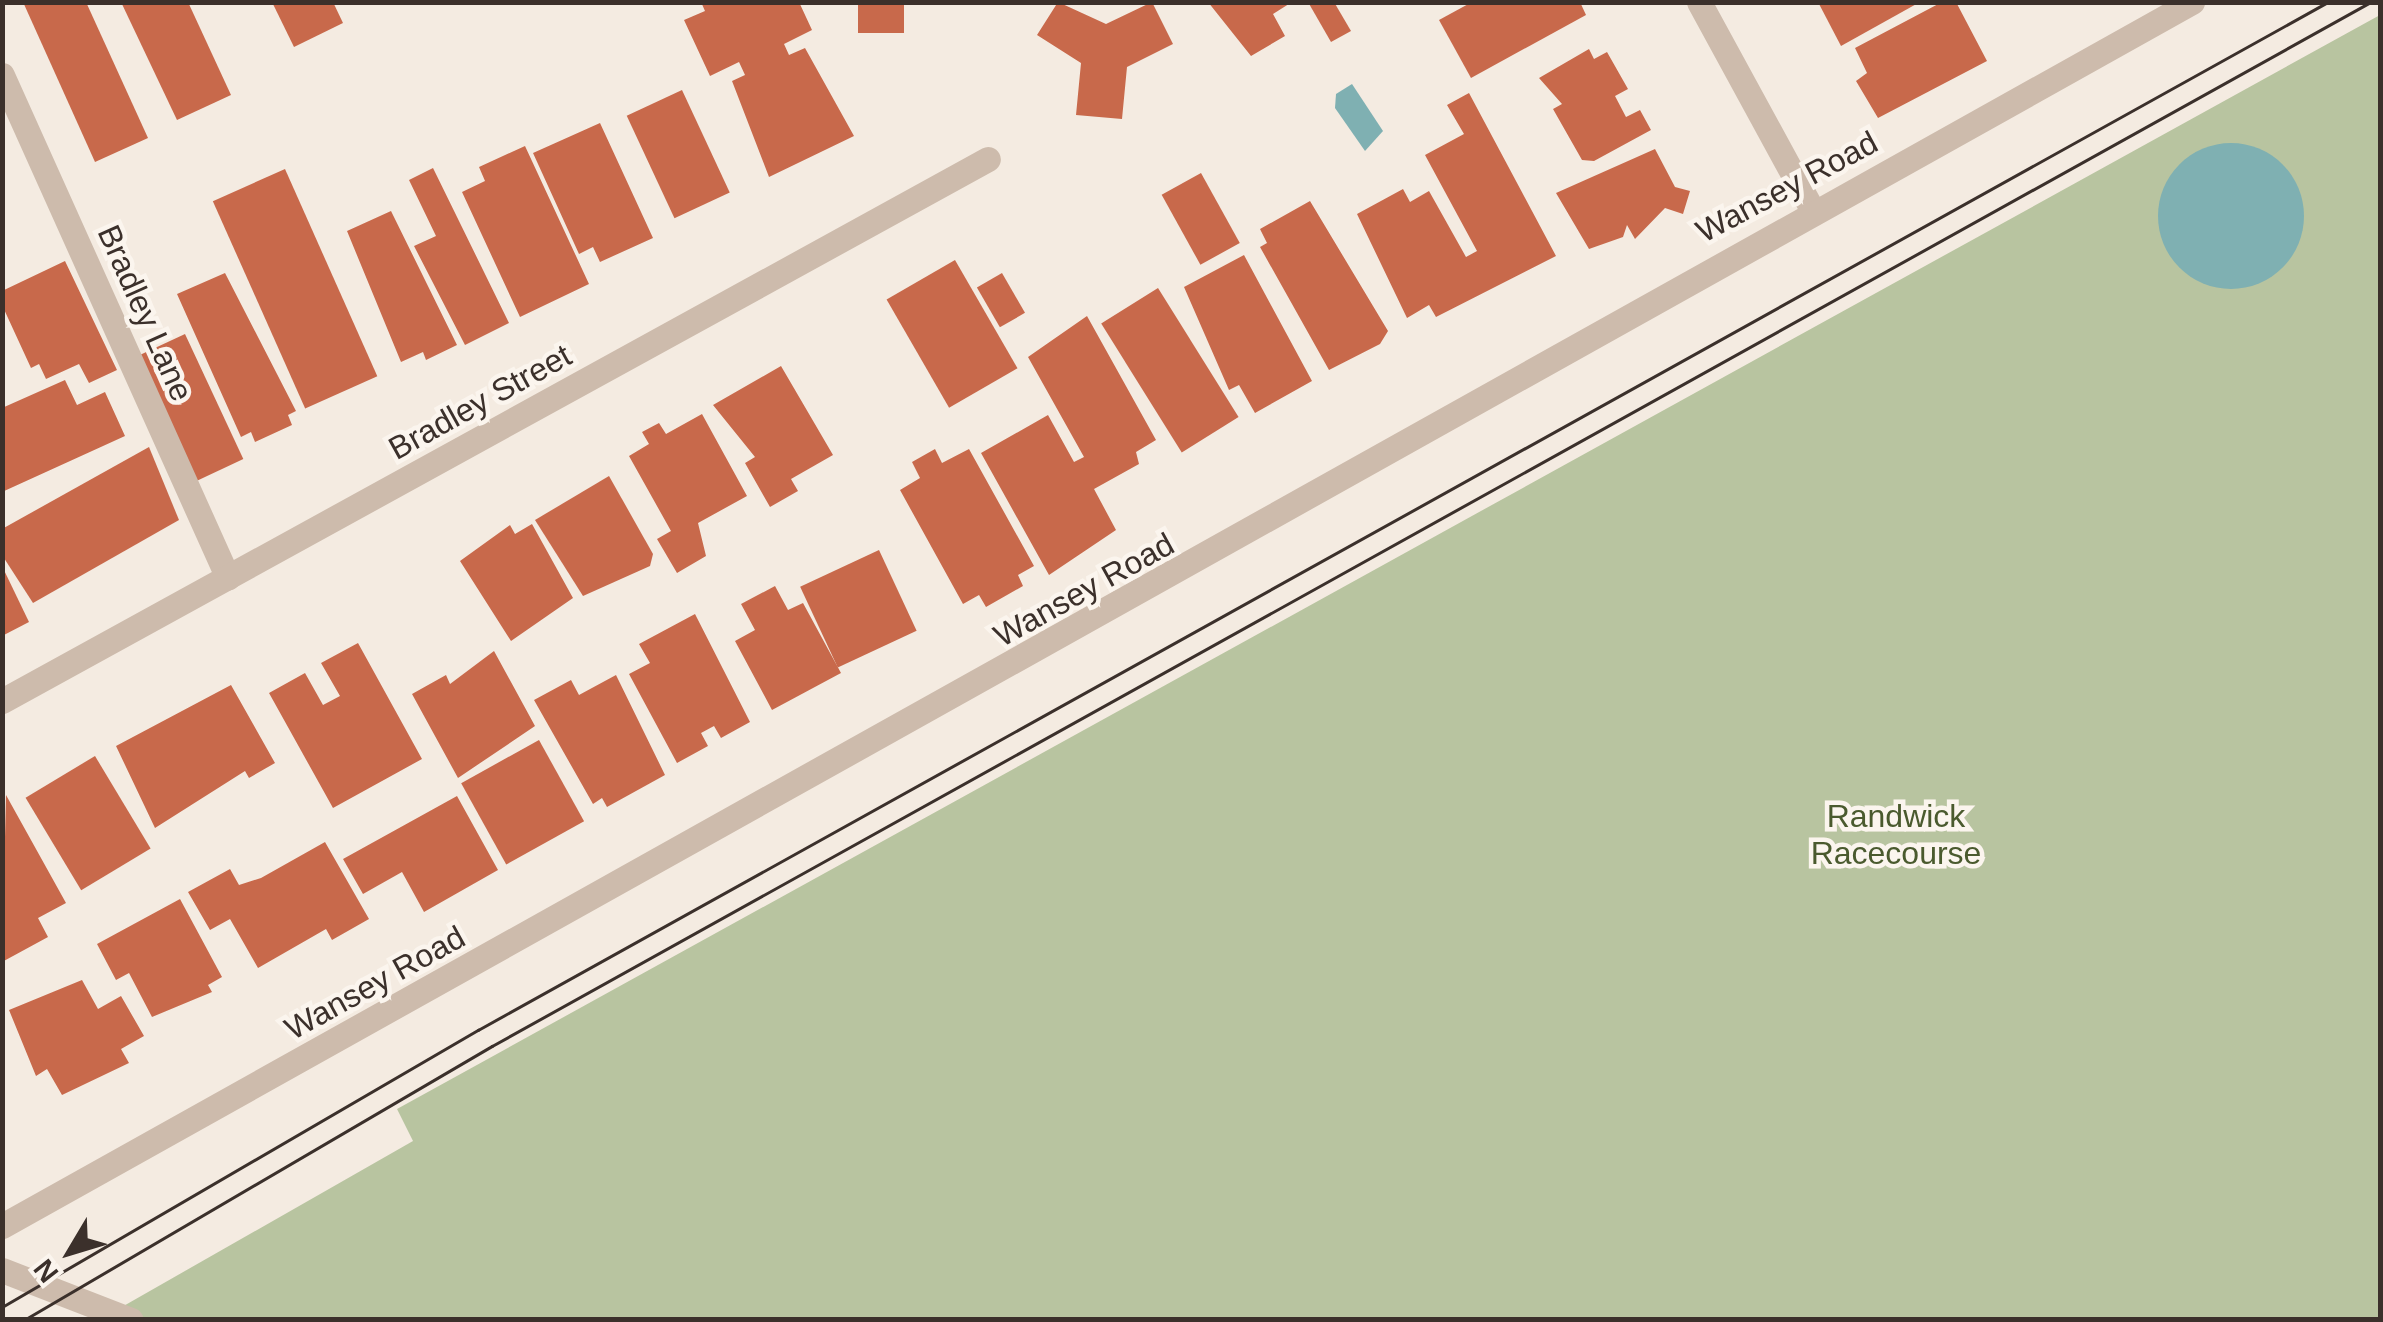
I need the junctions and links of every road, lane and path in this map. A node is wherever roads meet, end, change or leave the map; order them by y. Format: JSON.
{"nodes":[{"id":1,"x":1699,"y":2,"type":"edge"},
{"id":2,"x":2192,"y":2,"type":"edge"},
{"id":3,"x":2,"y":75,"type":"edge"},
{"id":4,"x":988,"y":160,"type":"dead end"},
{"id":5,"x":1812,"y":209,"type":"junction"},
{"id":6,"x":228,"y":578,"type":"junction"},
{"id":7,"x":2,"y":700,"type":"edge"},
{"id":8,"x":2,"y":1226,"type":"edge"},
{"id":9,"x":2,"y":1270,"type":"edge"},
{"id":10,"x":130,"y":1320,"type":"edge"}],
"edges":[{"from":1,"to":5,"type":"street"},
{"from":2,"to":5,"type":"street","name":"Wansey Road"},
{"from":3,"to":6,"type":"street","name":"Bradley Lane"},
{"from":4,"to":6,"type":"street","name":"Bradley Street"},
{"from":5,"to":8,"type":"street","name":"Wansey Road"},
{"from":6,"to":7,"type":"street","name":"Bradley Street"},
{"from":9,"to":10,"type":"street"}]}
